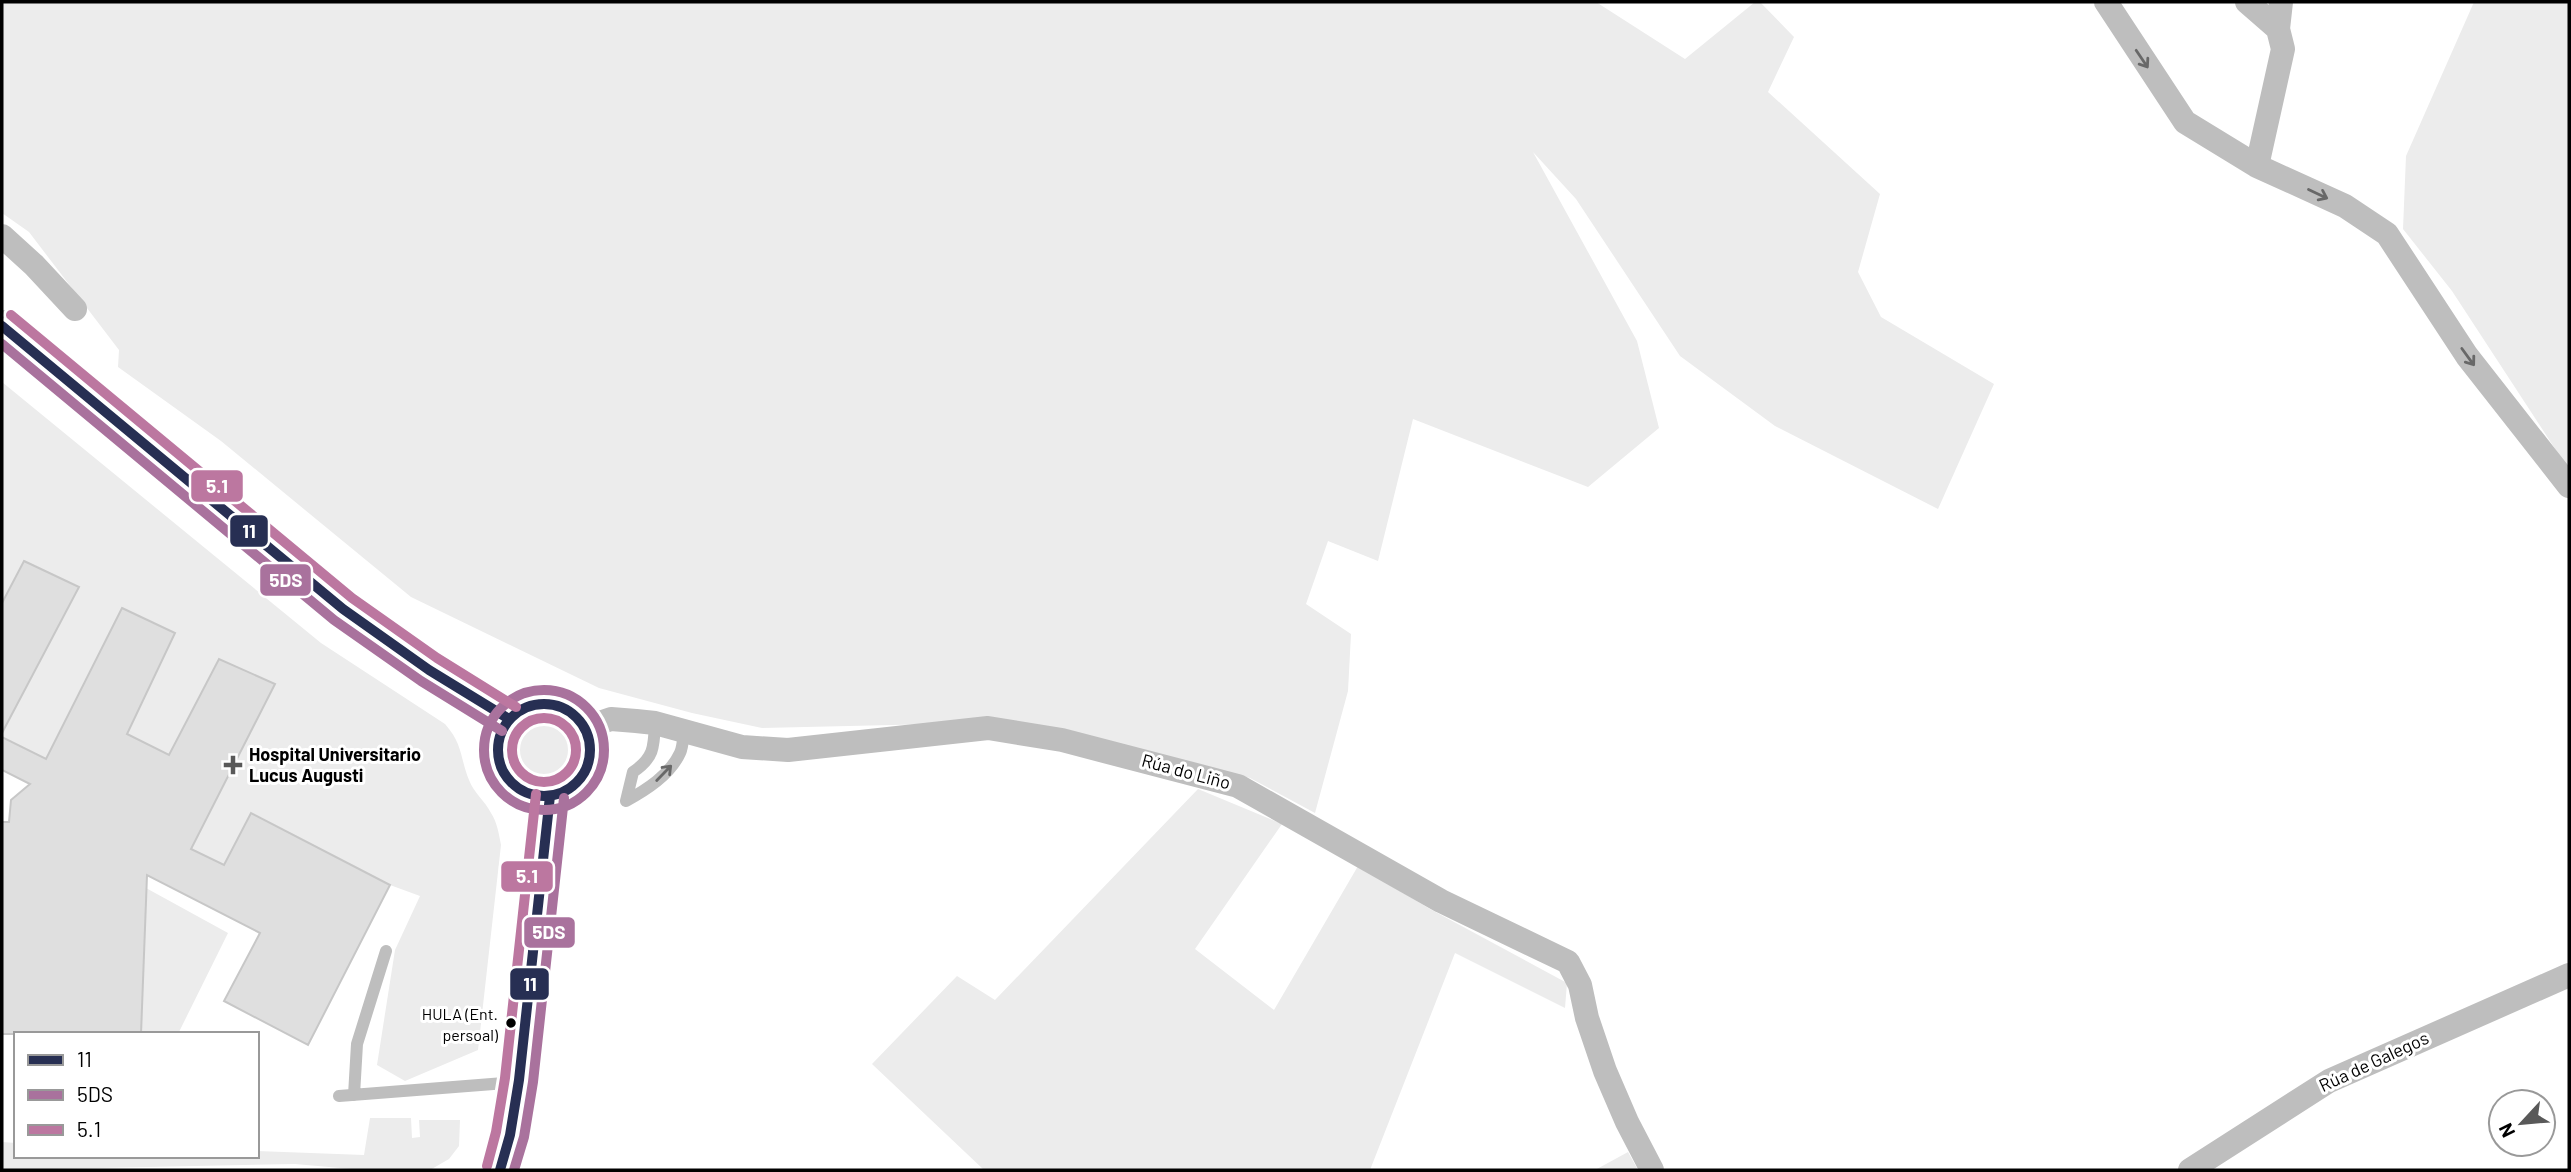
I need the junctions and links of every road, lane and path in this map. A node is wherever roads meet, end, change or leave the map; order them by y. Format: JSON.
{"nodes":[{"id":1,"x":2106,"y":2,"type":"edge"},
{"id":2,"x":2247,"y":2,"type":"edge"},
{"id":3,"x":2281,"y":2,"type":"edge"},
{"id":4,"x":2278,"y":29,"type":"junction"},
{"id":5,"x":2257,"y":166,"type":"junction"},
{"id":6,"x":2,"y":236,"type":"edge"},
{"id":7,"x":75,"y":309,"type":"dead end"},
{"id":8,"x":2,"y":326,"type":"edge"},
{"id":9,"x":2569,"y":486,"type":"edge"},
{"id":10,"x":509,"y":719,"type":"junction"},
{"id":11,"x":655,"y":723,"type":"junction"},
{"id":12,"x":585,"y":728,"type":"junction"},
{"id":13,"x":684,"y":731,"type":"junction"},
{"id":14,"x":550,"y":796,"type":"junction"},
{"id":15,"x":386,"y":951,"type":"dead end"},
{"id":16,"x":2569,"y":975,"type":"edge"},
{"id":17,"x":518,"y":1082,"type":"junction"},
{"id":18,"x":354,"y":1095,"type":"junction"},
{"id":19,"x":340,"y":1096,"type":"dead end"},
{"id":20,"x":500,"y":1170,"type":"edge"},
{"id":21,"x":1652,"y":1170,"type":"edge"},
{"id":22,"x":2190,"y":1170,"type":"edge"}],
"edges":[{"from":1,"to":5,"type":"street","one_way":true},
{"from":2,"to":4,"type":"street"},
{"from":3,"to":4,"type":"street"},
{"from":4,"to":5,"type":"street"},
{"from":5,"to":9,"type":"street","one_way":true},
{"from":6,"to":7,"type":"street"},
{"from":8,"to":10,"type":"street"},
{"from":10,"to":12,"type":"street"},
{"from":10,"to":14,"type":"street"},
{"from":11,"to":12,"type":"street","name":"Rúa do Liño"},
{"from":11,"to":13,"type":"street","name":"Rúa do Liño"},
{"from":11,"to":13,"type":"lane","one_way":true},
{"from":12,"to":14,"type":"street"},
{"from":13,"to":21,"type":"street","name":"Rúa do Liño"},
{"from":14,"to":17,"type":"street"},
{"from":15,"to":18,"type":"lane"},
{"from":16,"to":22,"type":"street","name":"Rúa de Galegos"},
{"from":17,"to":18,"type":"lane"},
{"from":17,"to":20,"type":"street"},
{"from":18,"to":19,"type":"lane"}]}
